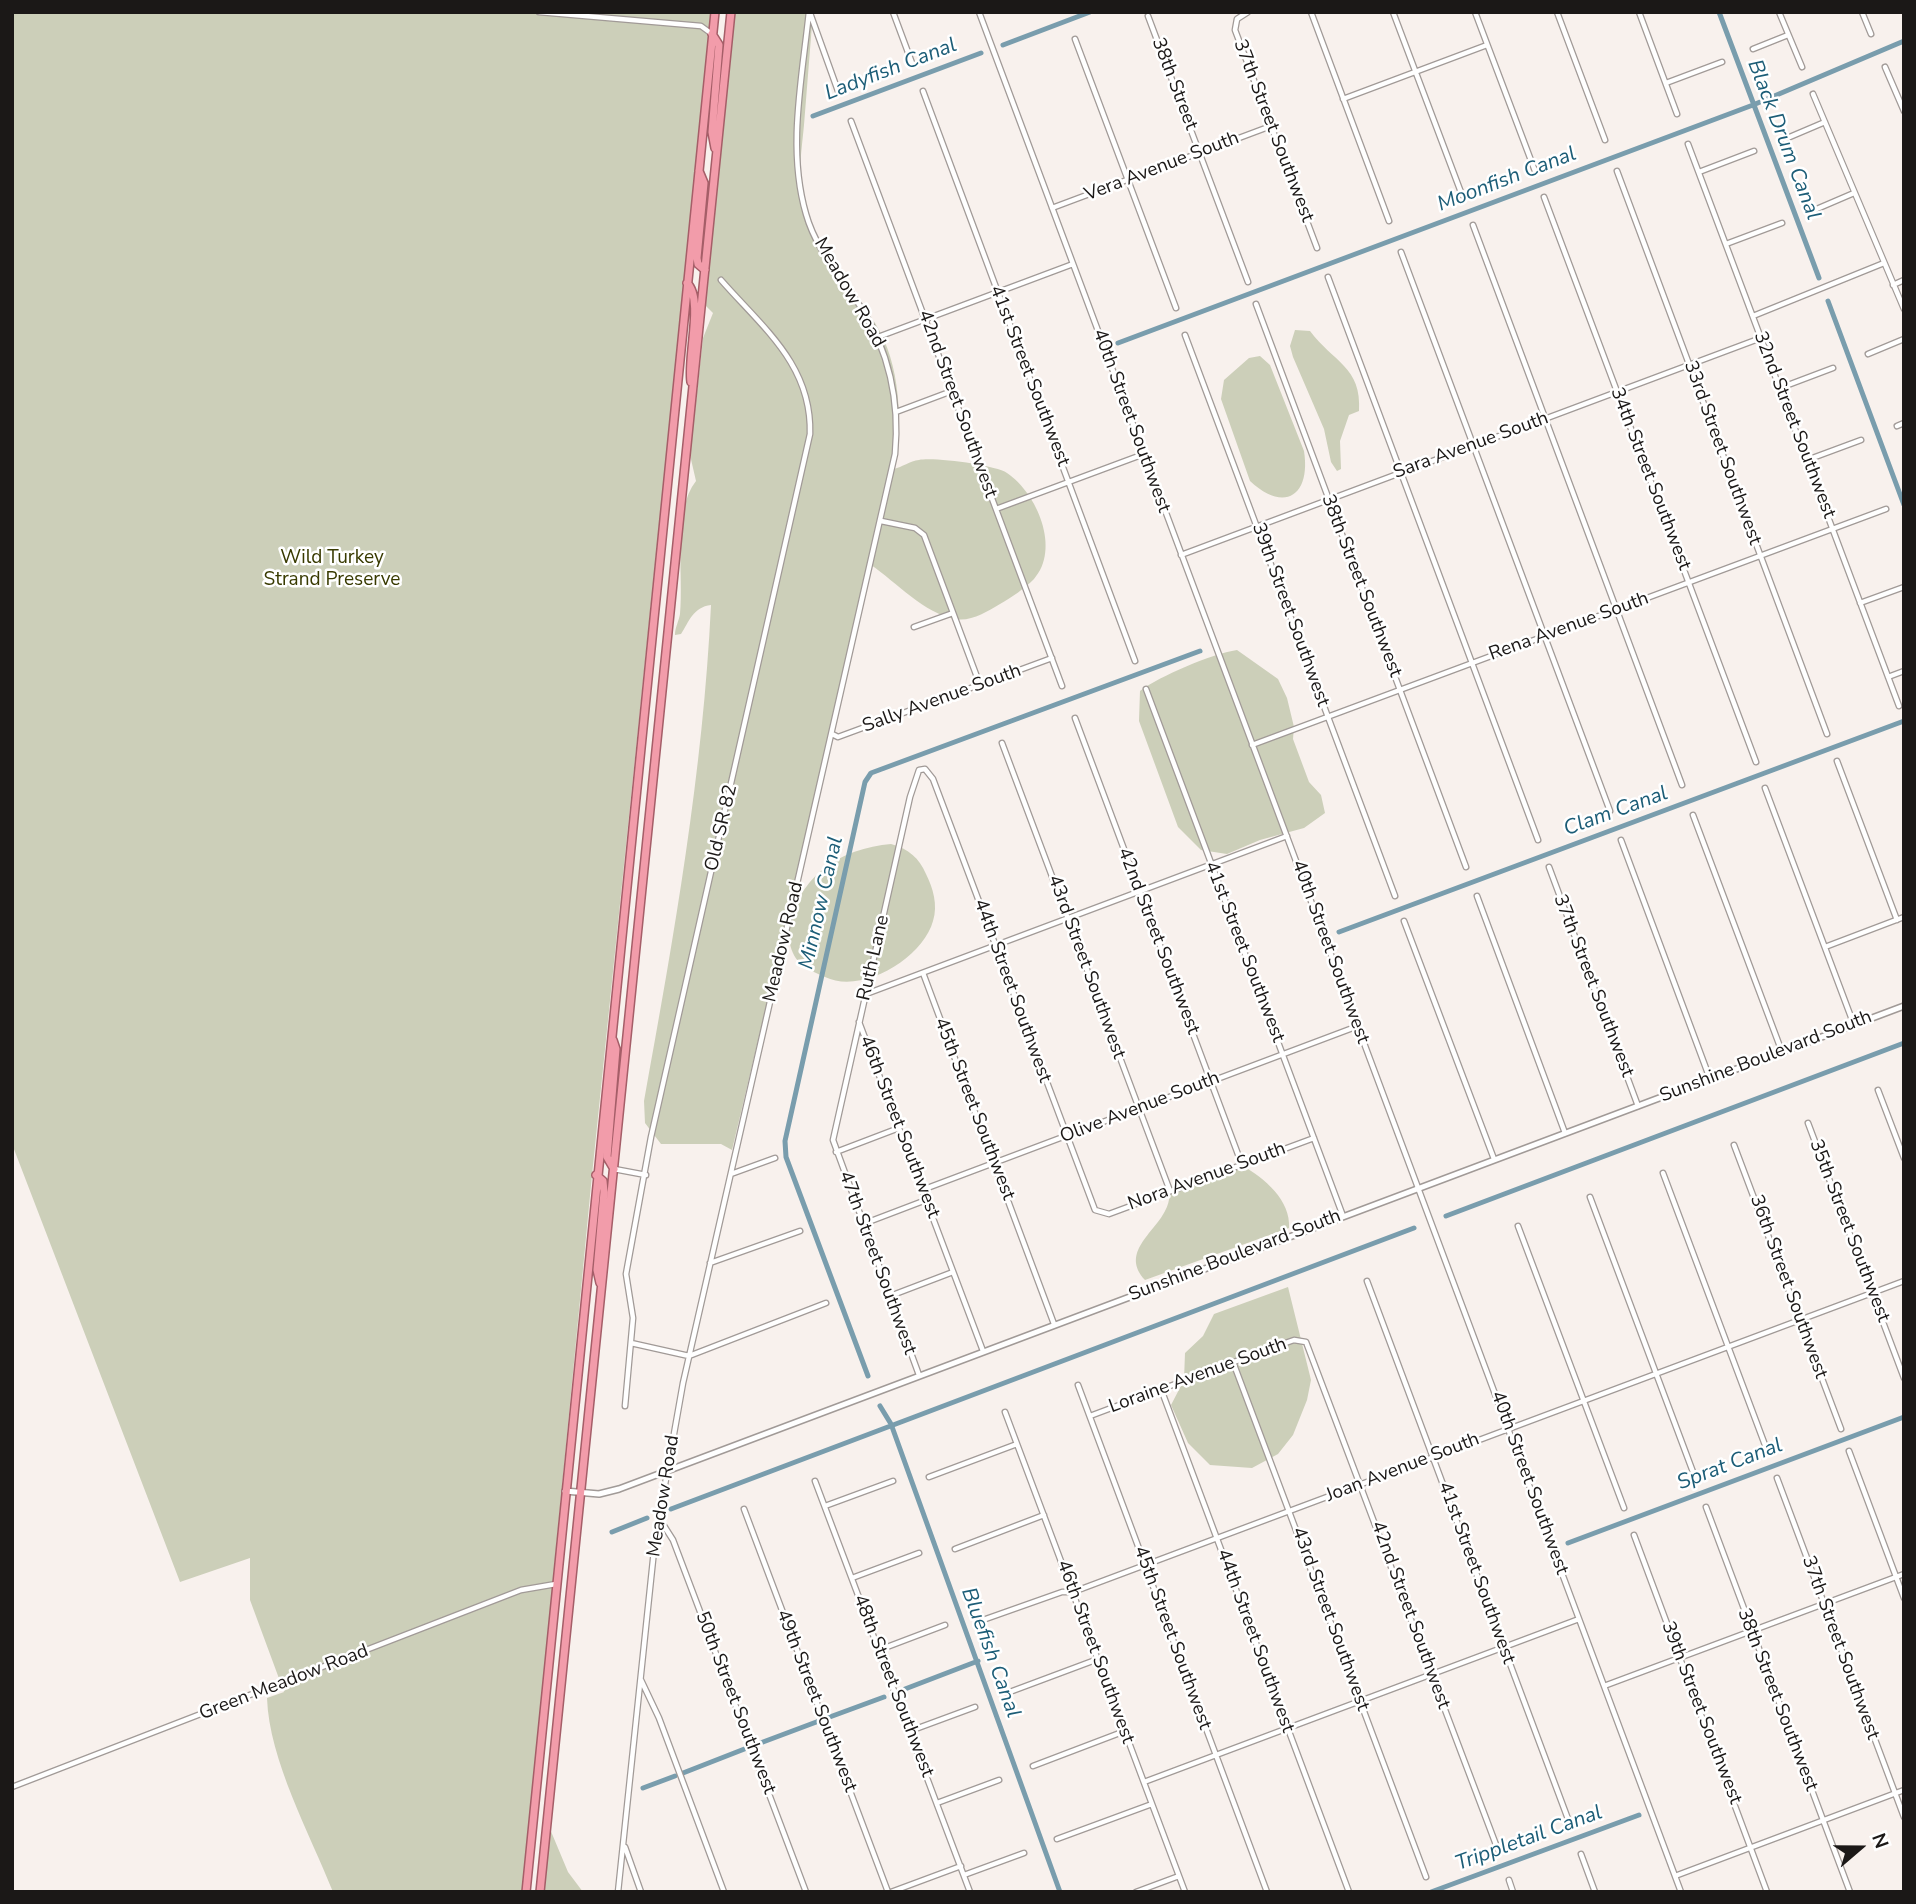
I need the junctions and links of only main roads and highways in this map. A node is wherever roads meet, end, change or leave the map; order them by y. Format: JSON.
{"nodes":[{"id":1,"x":715,"y":12,"type":"edge"},
{"id":2,"x":731,"y":12,"type":"edge"},
{"id":3,"x":712,"y":34,"type":"junction"},
{"id":4,"x":717,"y":156,"type":"junction"},
{"id":5,"x":699,"y":171,"type":"junction"},
{"id":6,"x":705,"y":270,"type":"junction"},
{"id":7,"x":687,"y":283,"type":"junction"},
{"id":8,"x":692,"y":393,"type":"junction"},
{"id":9,"x":612,"y":1036,"type":"junction"},
{"id":10,"x":614,"y":1169,"type":"junction"},
{"id":11,"x":597,"y":1175,"type":"junction"},
{"id":12,"x":601,"y":1287,"type":"junction"},
{"id":13,"x":526,"y":1892,"type":"edge"},
{"id":14,"x":540,"y":1892,"type":"edge"}],
"edges":[{"from":1,"to":3,"type":"highway"},
{"from":2,"to":4,"type":"highway"},
{"from":3,"to":4,"type":"highway"},
{"from":3,"to":5,"type":"highway"},
{"from":4,"to":6,"type":"highway"},
{"from":5,"to":6,"type":"highway"},
{"from":5,"to":7,"type":"highway"},
{"from":6,"to":8,"type":"highway"},
{"from":7,"to":8,"type":"highway"},
{"from":7,"to":9,"type":"highway"},
{"from":8,"to":10,"type":"highway"},
{"from":9,"to":10,"type":"highway"},
{"from":9,"to":11,"type":"highway"},
{"from":10,"to":12,"type":"highway"},
{"from":11,"to":12,"type":"highway"},
{"from":11,"to":13,"type":"highway"},
{"from":12,"to":14,"type":"highway"}]}
